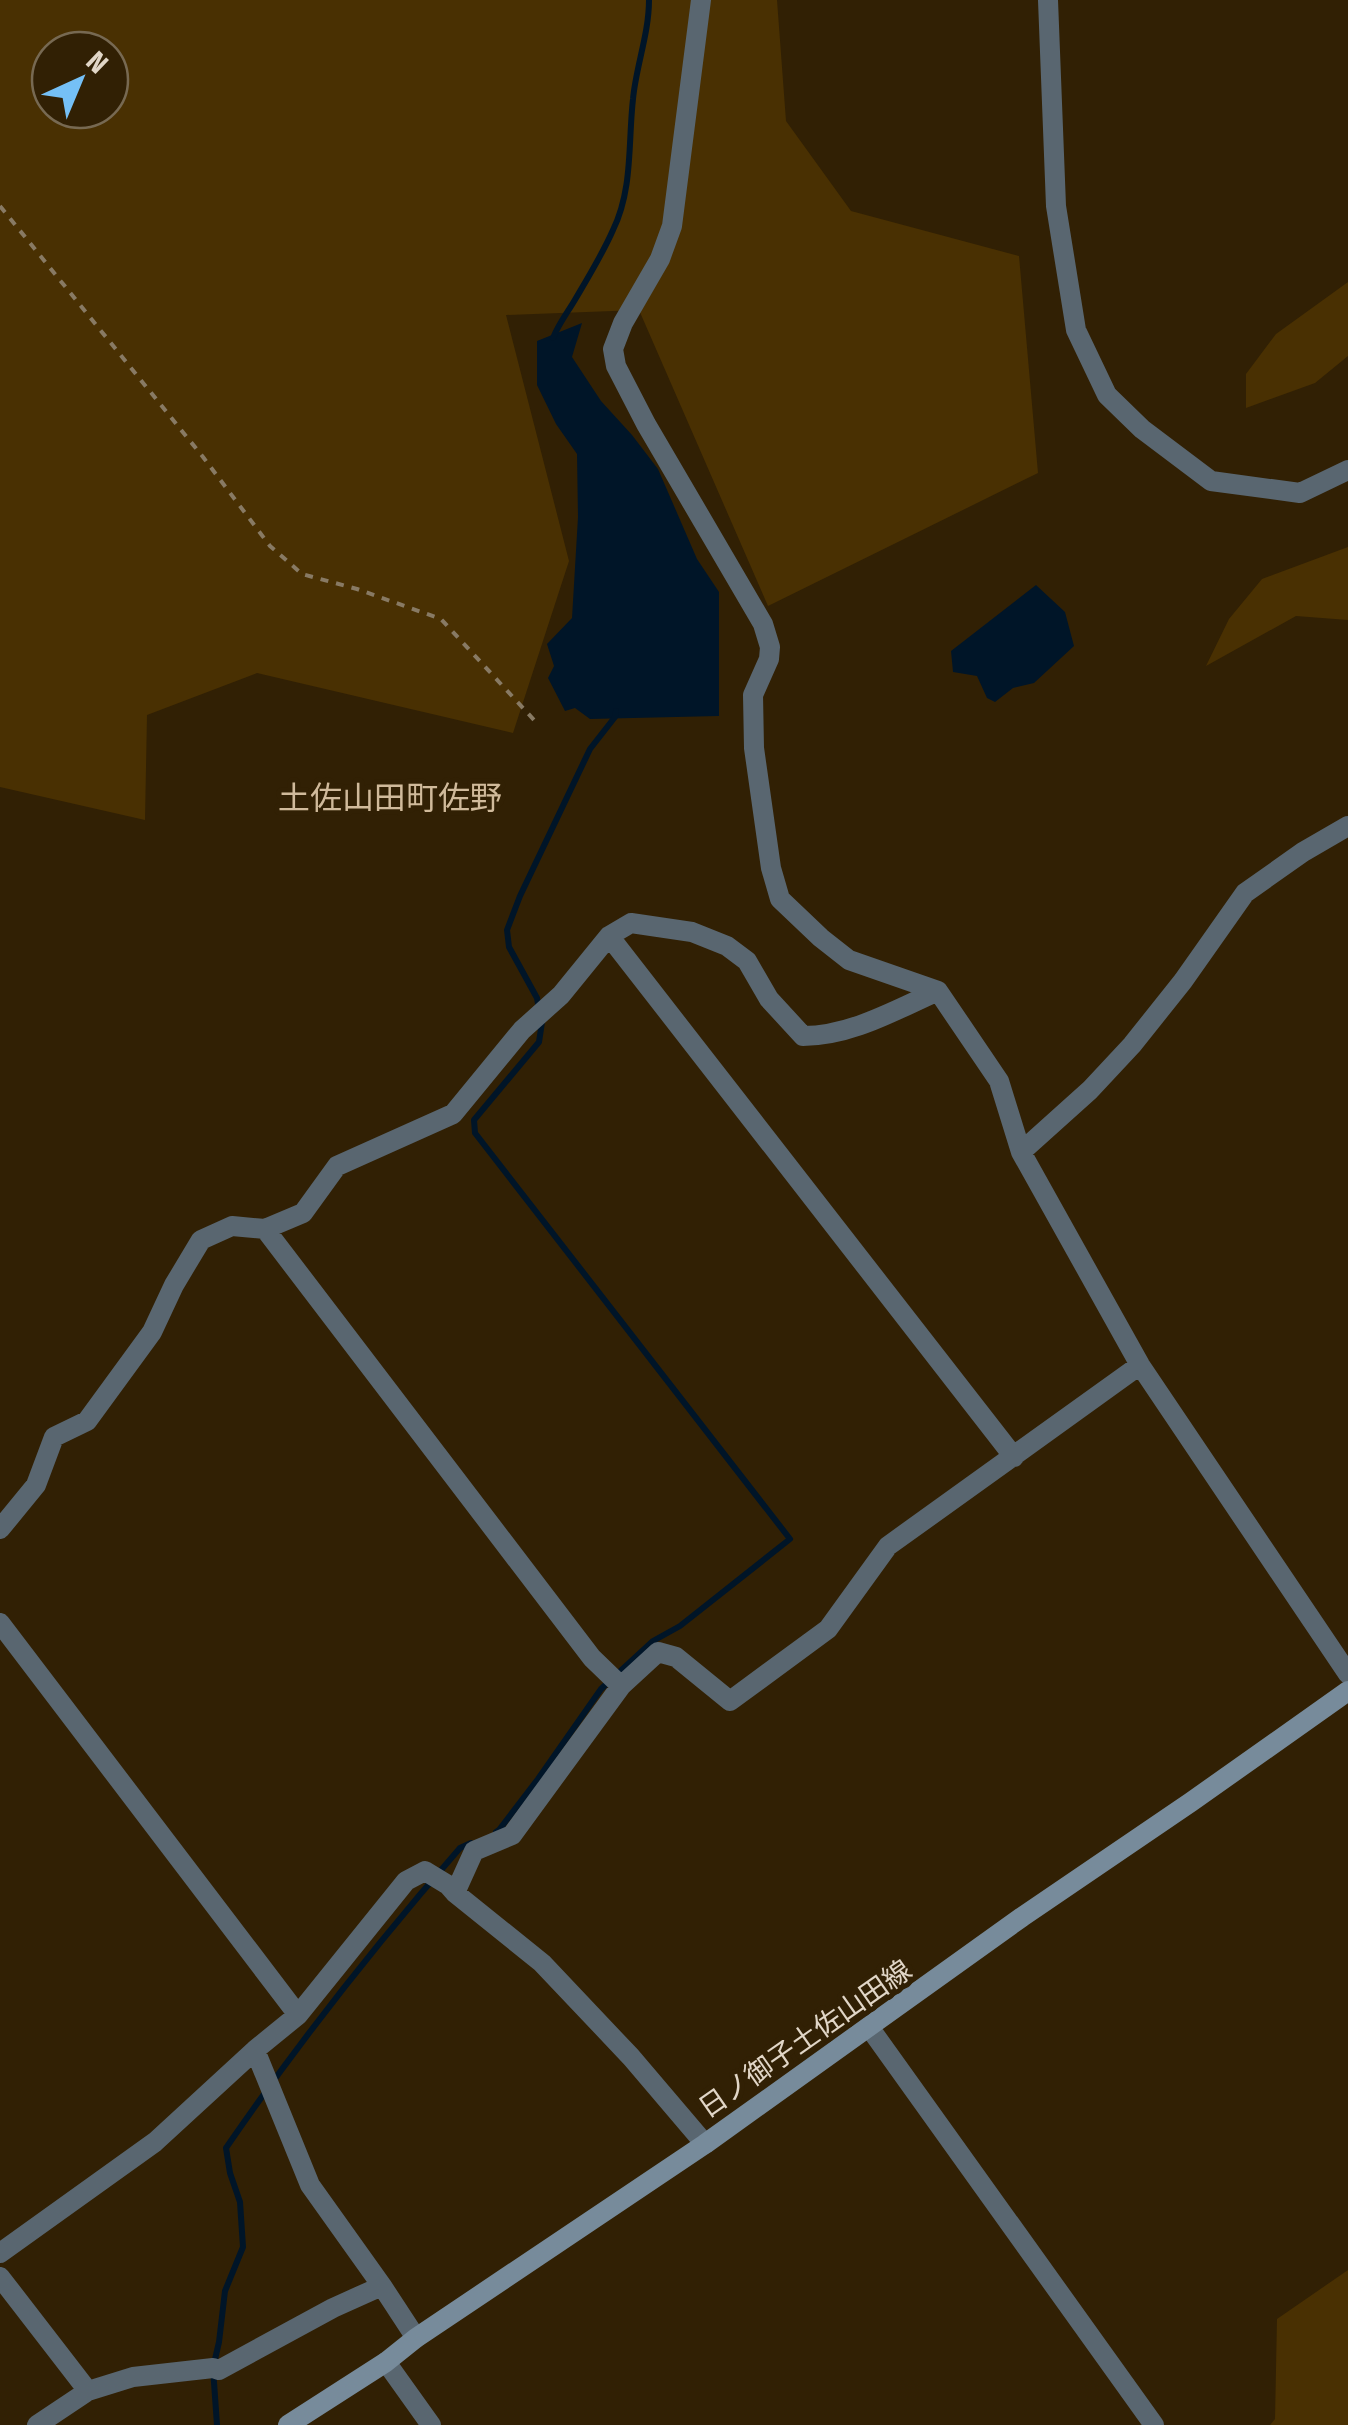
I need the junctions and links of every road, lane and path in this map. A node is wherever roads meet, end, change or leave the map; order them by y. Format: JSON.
{"nodes":[{"id":1,"x":701,"y":0,"type":"edge"},
{"id":2,"x":1048,"y":0,"type":"edge"},
{"id":3,"x":0,"y":206,"type":"edge"},
{"id":4,"x":1348,"y":470,"type":"edge"},
{"id":5,"x":535,"y":720,"type":"dead end"},
{"id":6,"x":1348,"y":826,"type":"edge"},
{"id":7,"x":609,"y":936,"type":"junction"},
{"id":8,"x":938,"y":991,"type":"junction"},
{"id":9,"x":1021,"y":1152,"type":"junction"},
{"id":10,"x":266,"y":1229,"type":"junction"},
{"id":11,"x":1140,"y":1366,"type":"junction"},
{"id":12,"x":1014,"y":1457,"type":"junction"},
{"id":13,"x":0,"y":1529,"type":"edge"},
{"id":14,"x":2,"y":1629,"type":"edge"},
{"id":15,"x":1348,"y":1674,"type":"edge"},
{"id":16,"x":621,"y":1686,"type":"junction"},
{"id":17,"x":1348,"y":1690,"type":"edge"},
{"id":18,"x":451,"y":1889,"type":"junction"},
{"id":19,"x":298,"y":2015,"type":"junction"},
{"id":20,"x":869,"y":2027,"type":"junction"},
{"id":21,"x":255,"y":2050,"type":"junction"},
{"id":22,"x":705,"y":2144,"type":"junction"},
{"id":23,"x":0,"y":2253,"type":"edge"},
{"id":24,"x":0,"y":2277,"type":"edge"},
{"id":25,"x":382,"y":2286,"type":"junction"},
{"id":26,"x":416,"y":2338,"type":"junction"},
{"id":27,"x":386,"y":2362,"type":"junction"},
{"id":28,"x":88,"y":2392,"type":"junction"},
{"id":29,"x":37,"y":2425,"type":"edge"},
{"id":30,"x":288,"y":2425,"type":"edge"},
{"id":31,"x":432,"y":2425,"type":"edge"},
{"id":32,"x":1154,"y":2425,"type":"edge"}],
"edges":[{"from":1,"to":8,"type":"street"},
{"from":2,"to":4,"type":"street"},
{"from":3,"to":5,"type":"path"},
{"from":6,"to":9,"type":"street"},
{"from":7,"to":8,"type":"street"},
{"from":7,"to":10,"type":"street"},
{"from":7,"to":12,"type":"street"},
{"from":8,"to":9,"type":"street"},
{"from":9,"to":11,"type":"street"},
{"from":10,"to":13,"type":"street"},
{"from":10,"to":16,"type":"street"},
{"from":11,"to":12,"type":"street"},
{"from":11,"to":15,"type":"street"},
{"from":12,"to":16,"type":"street"},
{"from":14,"to":19,"type":"street"},
{"from":16,"to":18,"type":"street"},
{"from":17,"to":20,"type":"main road","name":"日ノ御子土佐山田線"},
{"from":18,"to":19,"type":"street"},
{"from":18,"to":22,"type":"street"},
{"from":19,"to":21,"type":"street"},
{"from":20,"to":22,"type":"main road","name":"日ノ御子土佐山田線"},
{"from":20,"to":32,"type":"street"},
{"from":21,"to":23,"type":"street"},
{"from":21,"to":25,"type":"street"},
{"from":22,"to":26,"type":"main road","name":"日ノ御子土佐山田線"},
{"from":24,"to":28,"type":"street"},
{"from":25,"to":26,"type":"street"},
{"from":25,"to":28,"type":"street"},
{"from":26,"to":27,"type":"main road","name":"日ノ御子土佐山田線"},
{"from":27,"to":30,"type":"main road","name":"日ノ御子土佐山田線"},
{"from":27,"to":31,"type":"street"},
{"from":28,"to":29,"type":"street"}]}
